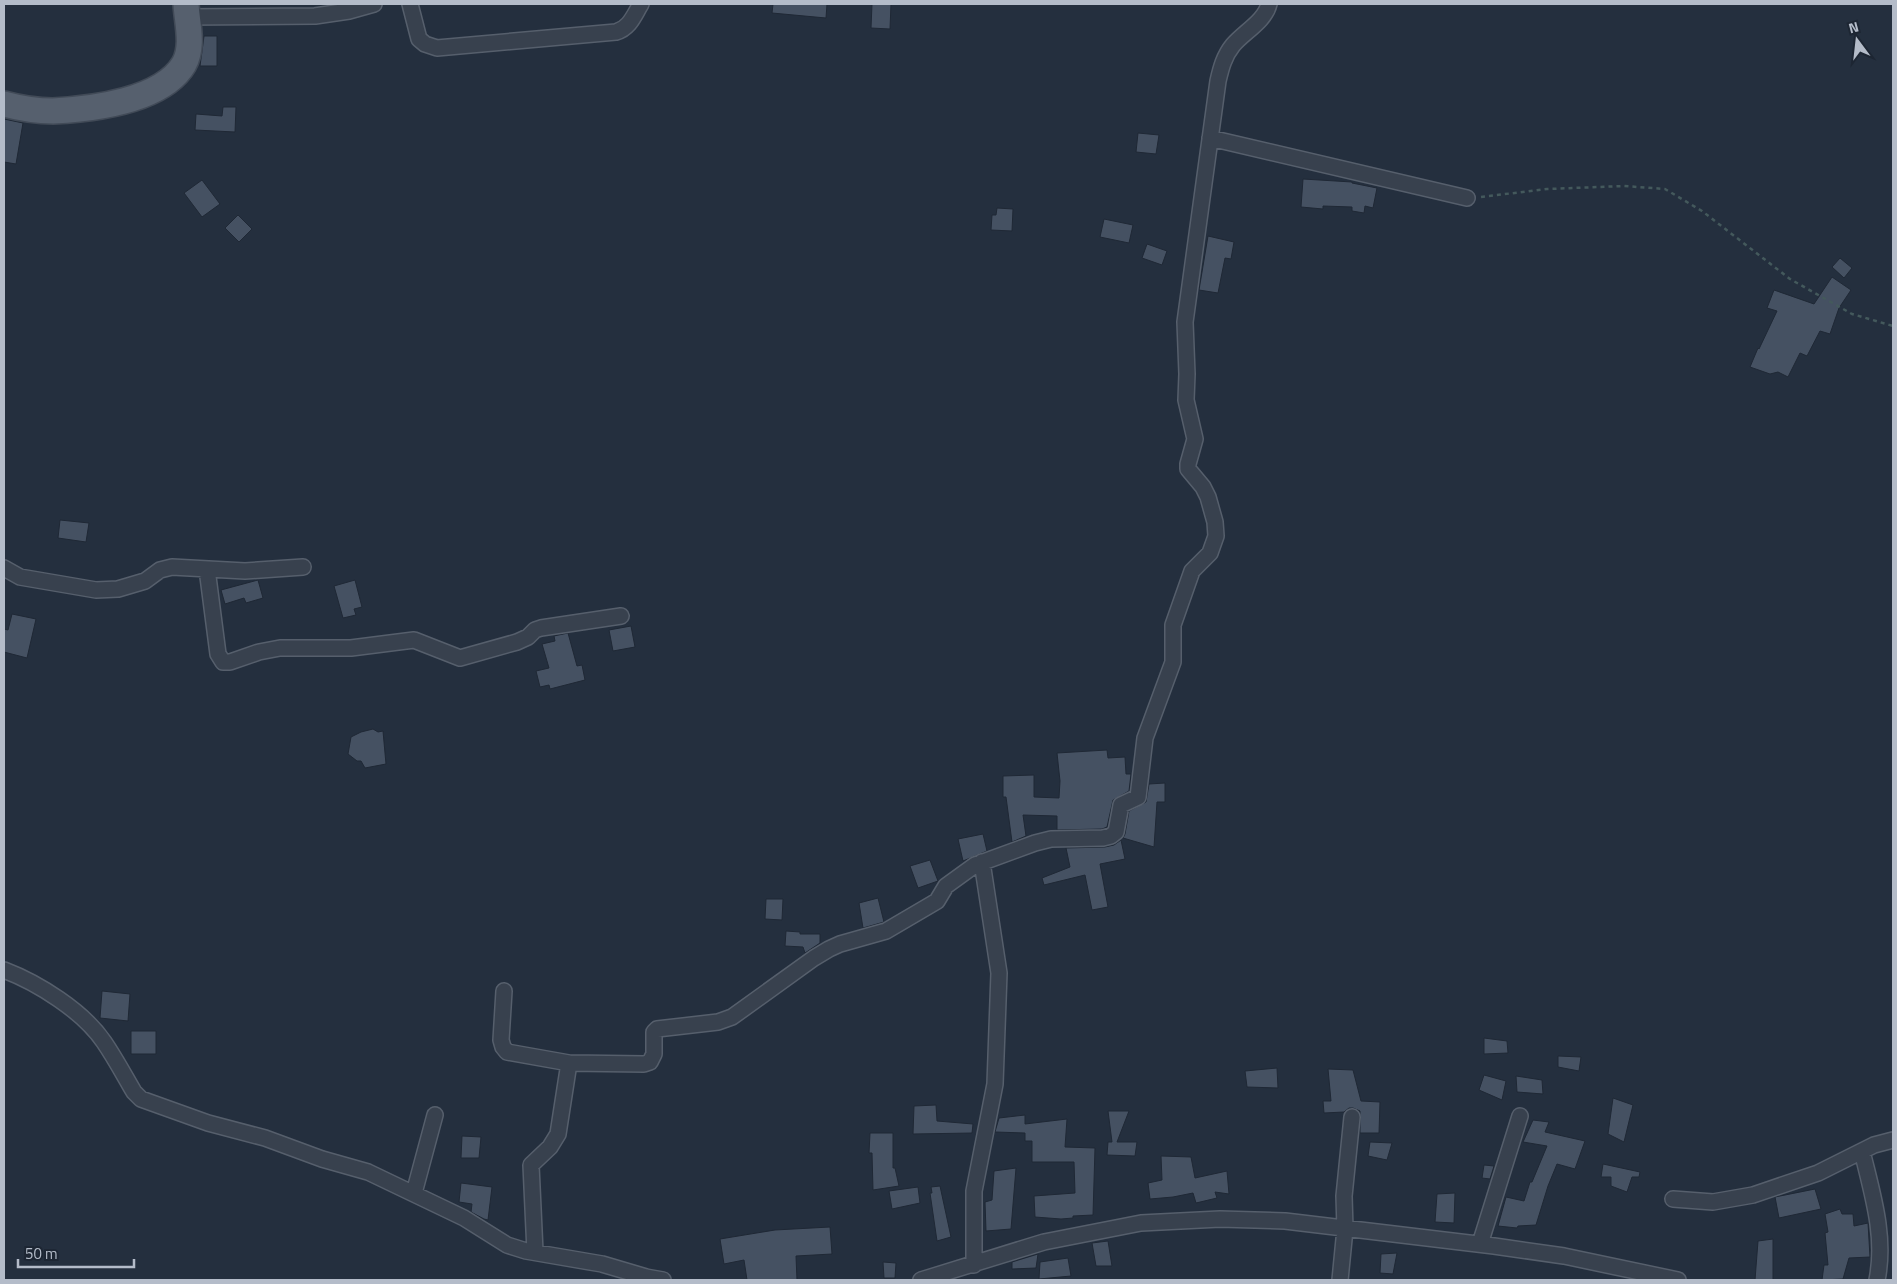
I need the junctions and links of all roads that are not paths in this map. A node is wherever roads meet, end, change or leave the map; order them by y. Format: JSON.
{"nodes":[{"id":1,"x":374,"y":4,"type":"edge"},
{"id":2,"x":410,"y":4,"type":"edge"},
{"id":3,"x":641,"y":4,"type":"edge"},
{"id":4,"x":1269,"y":4,"type":"edge"},
{"id":5,"x":187,"y":10,"type":"edge"},
{"id":6,"x":4,"y":104,"type":"edge"},
{"id":7,"x":1210,"y":138,"type":"junction"},
{"id":8,"x":1467,"y":198,"type":"road end"},
{"id":9,"x":303,"y":567,"type":"dead end"},
{"id":10,"x":4,"y":568,"type":"edge"},
{"id":11,"x":207,"y":569,"type":"junction"},
{"id":12,"x":621,"y":616,"type":"dead end"},
{"id":13,"x":982,"y":862,"type":"junction"},
{"id":14,"x":4,"y":970,"type":"edge"},
{"id":15,"x":504,"y":991,"type":"dead end"},
{"id":16,"x":569,"y":1064,"type":"junction"},
{"id":17,"x":435,"y":1115,"type":"dead end"},
{"id":18,"x":1520,"y":1116,"type":"dead end"},
{"id":19,"x":1352,"y":1117,"type":"dead end"},
{"id":20,"x":1893,"y":1140,"type":"edge"},
{"id":21,"x":1862,"y":1151,"type":"junction"},
{"id":22,"x":414,"y":1193,"type":"junction"},
{"id":23,"x":1673,"y":1200,"type":"dead end"},
{"id":24,"x":1345,"y":1229,"type":"junction"},
{"id":25,"x":1480,"y":1244,"type":"junction"},
{"id":26,"x":535,"y":1252,"type":"junction"},
{"id":27,"x":974,"y":1265,"type":"junction"},
{"id":28,"x":607,"y":1273,"type":"edge"},
{"id":29,"x":664,"y":1280,"type":"edge"},
{"id":30,"x":921,"y":1280,"type":"edge"},
{"id":31,"x":1340,"y":1280,"type":"edge"},
{"id":32,"x":1678,"y":1280,"type":"edge"},
{"id":33,"x":1877,"y":1280,"type":"edge"}],
"edges":[{"from":1,"to":5,"type":"street"},
{"from":2,"to":3,"type":"street"},
{"from":4,"to":7,"type":"street"},
{"from":5,"to":6,"type":"main road"},
{"from":7,"to":8,"type":"street"},
{"from":7,"to":13,"type":"street"},
{"from":9,"to":11,"type":"street"},
{"from":10,"to":11,"type":"street"},
{"from":11,"to":12,"type":"street"},
{"from":13,"to":16,"type":"street"},
{"from":13,"to":27,"type":"street"},
{"from":14,"to":22,"type":"street"},
{"from":15,"to":16,"type":"street"},
{"from":16,"to":26,"type":"street"},
{"from":17,"to":22,"type":"street"},
{"from":18,"to":25,"type":"street"},
{"from":19,"to":24,"type":"street"},
{"from":20,"to":21,"type":"street"},
{"from":21,"to":23,"type":"street"},
{"from":21,"to":33,"type":"street"},
{"from":22,"to":26,"type":"street"},
{"from":24,"to":25,"type":"street"},
{"from":24,"to":27,"type":"street"},
{"from":24,"to":31,"type":"street"},
{"from":25,"to":32,"type":"street"},
{"from":26,"to":28,"type":"street"},
{"from":27,"to":30,"type":"street"},
{"from":28,"to":29,"type":"street"}]}
